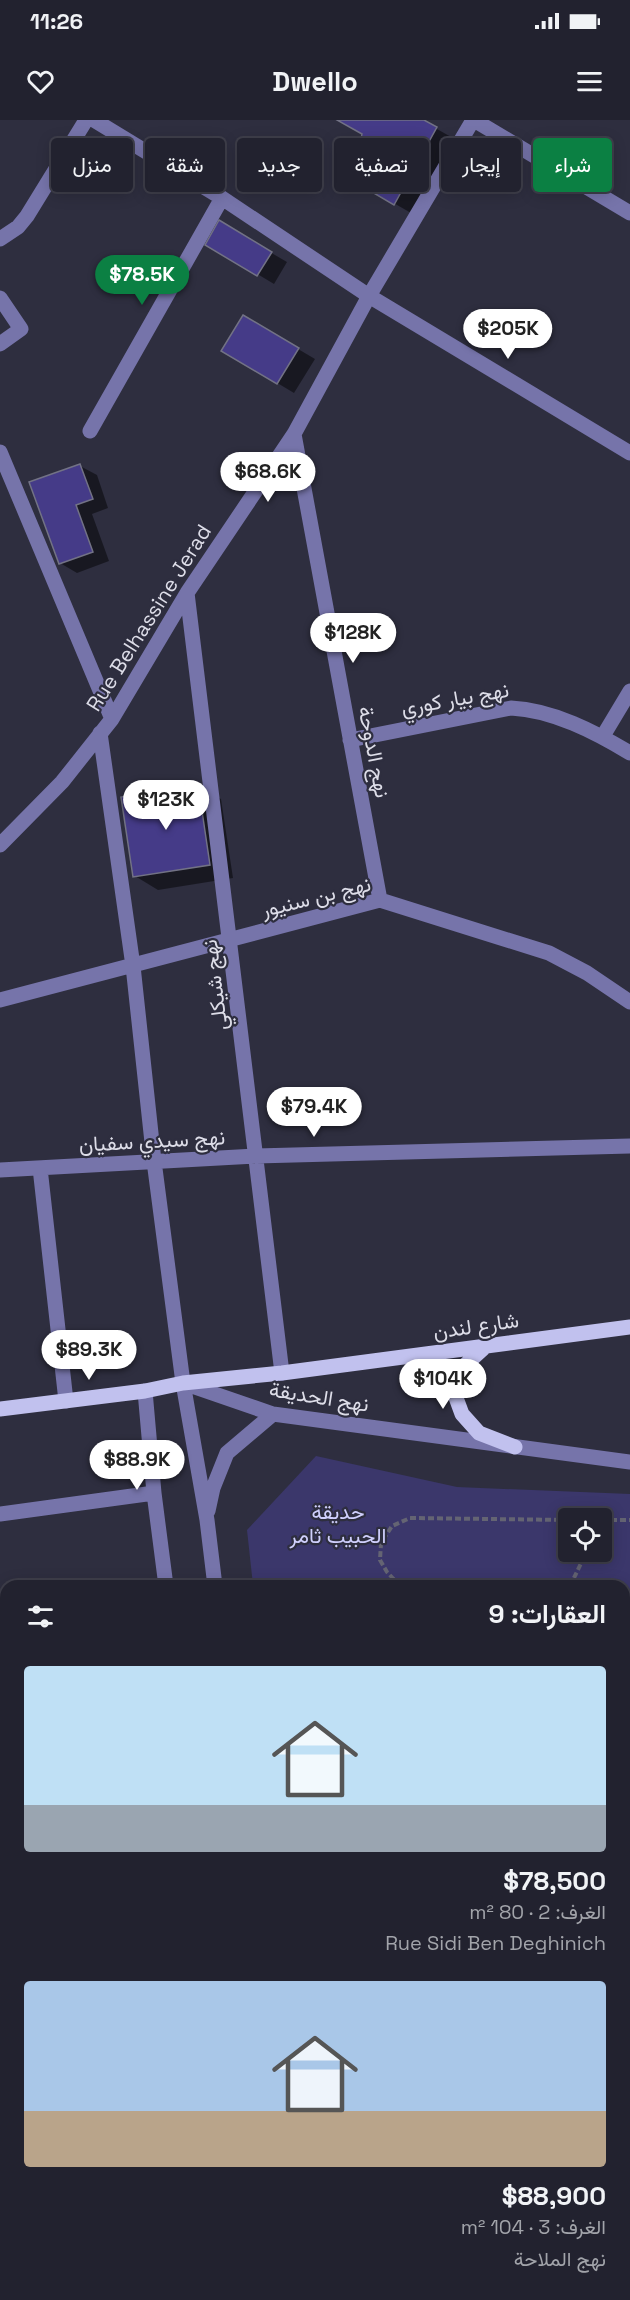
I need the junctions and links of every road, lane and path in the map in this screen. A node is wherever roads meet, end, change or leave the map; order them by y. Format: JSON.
{"nodes":[{"id":1,"x":86,"y":120,"type":"edge"},
{"id":2,"x":94,"y":120,"type":"edge"},
{"id":3,"x":473,"y":120,"type":"edge"},
{"id":4,"x":222,"y":198,"type":"junction"},
{"id":5,"x":630,"y":213,"type":"edge"},
{"id":6,"x":0,"y":239,"type":"edge"},
{"id":7,"x":369,"y":296,"type":"junction"},
{"id":8,"x":0,"y":298,"type":"edge"},
{"id":9,"x":0,"y":344,"type":"edge"},
{"id":10,"x":90,"y":431,"type":"dead end"},
{"id":11,"x":294,"y":434,"type":"junction"},
{"id":12,"x":0,"y":452,"type":"edge"},
{"id":13,"x":630,"y":453,"type":"edge"},
{"id":14,"x":6,"y":481,"type":"edge"},
{"id":15,"x":187,"y":593,"type":"junction"},
{"id":16,"x":630,"y":691,"type":"edge"},
{"id":17,"x":112,"y":719,"type":"junction"},
{"id":18,"x":100,"y":733,"type":"junction"},
{"id":19,"x":603,"y":736,"type":"junction"},
{"id":20,"x":350,"y":740,"type":"junction"},
{"id":21,"x":630,"y":753,"type":"edge"},
{"id":22,"x":2,"y":844,"type":"edge"},
{"id":23,"x":380,"y":900,"type":"junction"},
{"id":24,"x":231,"y":941,"type":"junction"},
{"id":25,"x":134,"y":966,"type":"junction"},
{"id":26,"x":0,"y":1000,"type":"edge"},
{"id":27,"x":630,"y":1002,"type":"edge"},
{"id":28,"x":630,"y":1146,"type":"edge"},
{"id":29,"x":256,"y":1156,"type":"junction"},
{"id":30,"x":154,"y":1161,"type":"junction"},
{"id":31,"x":40,"y":1168,"type":"junction"},
{"id":32,"x":0,"y":1170,"type":"edge"},
{"id":33,"x":630,"y":1327,"type":"edge"},
{"id":34,"x":486,"y":1346,"type":"junction"},
{"id":35,"x":282,"y":1373,"type":"junction"},
{"id":36,"x":183,"y":1383,"type":"junction"},
{"id":37,"x":146,"y":1391,"type":"junction"},
{"id":38,"x":66,"y":1401,"type":"junction"},
{"id":39,"x":0,"y":1409,"type":"edge"},
{"id":40,"x":273,"y":1414,"type":"junction"},
{"id":41,"x":515,"y":1447,"type":"junction"},
{"id":42,"x":630,"y":1462,"type":"edge"},
{"id":43,"x":154,"y":1494,"type":"junction"},
{"id":44,"x":0,"y":1514,"type":"edge"},
{"id":45,"x":207,"y":1520,"type":"junction"},
{"id":46,"x":558,"y":1520,"type":"edge"},
{"id":47,"x":612,"y":1520,"type":"edge"},
{"id":48,"x":630,"y":1520,"type":"edge"},
{"id":49,"x":582,"y":1562,"type":"edge"},
{"id":50,"x":165,"y":1580,"type":"edge"},
{"id":51,"x":214,"y":1580,"type":"edge"},
{"id":52,"x":394,"y":1580,"type":"edge"},
{"id":53,"x":573,"y":1580,"type":"edge"}],
"edges":[{"from":1,"to":6,"type":"street"},
{"from":2,"to":4,"type":"street"},
{"from":3,"to":5,"type":"street"},
{"from":3,"to":7,"type":"street","name":"Rue Belhassine Jerad"},
{"from":4,"to":7,"type":"street"},
{"from":4,"to":10,"type":"street"},
{"from":7,"to":11,"type":"street","name":"Rue Belhassine Jerad"},
{"from":7,"to":13,"type":"street"},
{"from":8,"to":9,"type":"street"},
{"from":11,"to":15,"type":"street","name":"Rue Belhassine Jerad"},
{"from":11,"to":20,"type":"street","name":"نهج الدوحة"},
{"from":12,"to":14,"type":"street"},
{"from":14,"to":17,"type":"street"},
{"from":15,"to":17,"type":"street","name":"Rue Belhassine Jerad"},
{"from":15,"to":24,"type":"street","name":"نهج شيكلي"},
{"from":16,"to":19,"type":"street"},
{"from":17,"to":18,"type":"street","name":"Rue Belhassine Jerad"},
{"from":18,"to":22,"type":"street","name":"Rue Belhassine Jerad"},
{"from":18,"to":25,"type":"street"},
{"from":19,"to":20,"type":"street","name":"نهج بيار كوري"},
{"from":19,"to":21,"type":"street","name":"نهج بيار كوري"},
{"from":20,"to":23,"type":"street","name":"نهج الدوحة"},
{"from":23,"to":24,"type":"street","name":"نهج بن سنيور"},
{"from":23,"to":27,"type":"street","name":"نهج بن سنيور"},
{"from":24,"to":25,"type":"street","name":"نهج بن سنيور"},
{"from":24,"to":29,"type":"street","name":"نهج شيكلي"},
{"from":25,"to":26,"type":"street","name":"نهج بن سنيور"},
{"from":25,"to":30,"type":"street"},
{"from":28,"to":29,"type":"street","name":"نهج سيدي سفيان"},
{"from":29,"to":30,"type":"street","name":"نهج سيدي سفيان"},
{"from":29,"to":35,"type":"street","name":"نهج شيكلي"},
{"from":30,"to":31,"type":"street","name":"نهج سيدي سفيان"},
{"from":30,"to":36,"type":"street"},
{"from":31,"to":32,"type":"street","name":"نهج سيدي سفيان"},
{"from":31,"to":38,"type":"street"},
{"from":33,"to":34,"type":"main road","name":"شارع لندن"},
{"from":34,"to":35,"type":"main road","name":"شارع لندن"},
{"from":34,"to":41,"type":"main road"},
{"from":35,"to":36,"type":"main road","name":"شارع لندن"},
{"from":36,"to":37,"type":"main road","name":"شارع لندن"},
{"from":36,"to":40,"type":"street","name":"نهج الحديقة"},
{"from":36,"to":45,"type":"street"},
{"from":37,"to":38,"type":"main road","name":"شارع لندن"},
{"from":37,"to":43,"type":"street"},
{"from":38,"to":39,"type":"main road","name":"شارع لندن"},
{"from":40,"to":41,"type":"street","name":"نهج الحديقة"},
{"from":40,"to":45,"type":"street"},
{"from":41,"to":42,"type":"street","name":"نهج الحديقة"},
{"from":43,"to":44,"type":"street"},
{"from":43,"to":50,"type":"street"},
{"from":45,"to":51,"type":"street"},
{"from":46,"to":52,"type":"path"},
{"from":47,"to":48,"type":"path"},
{"from":49,"to":53,"type":"path"}]}
